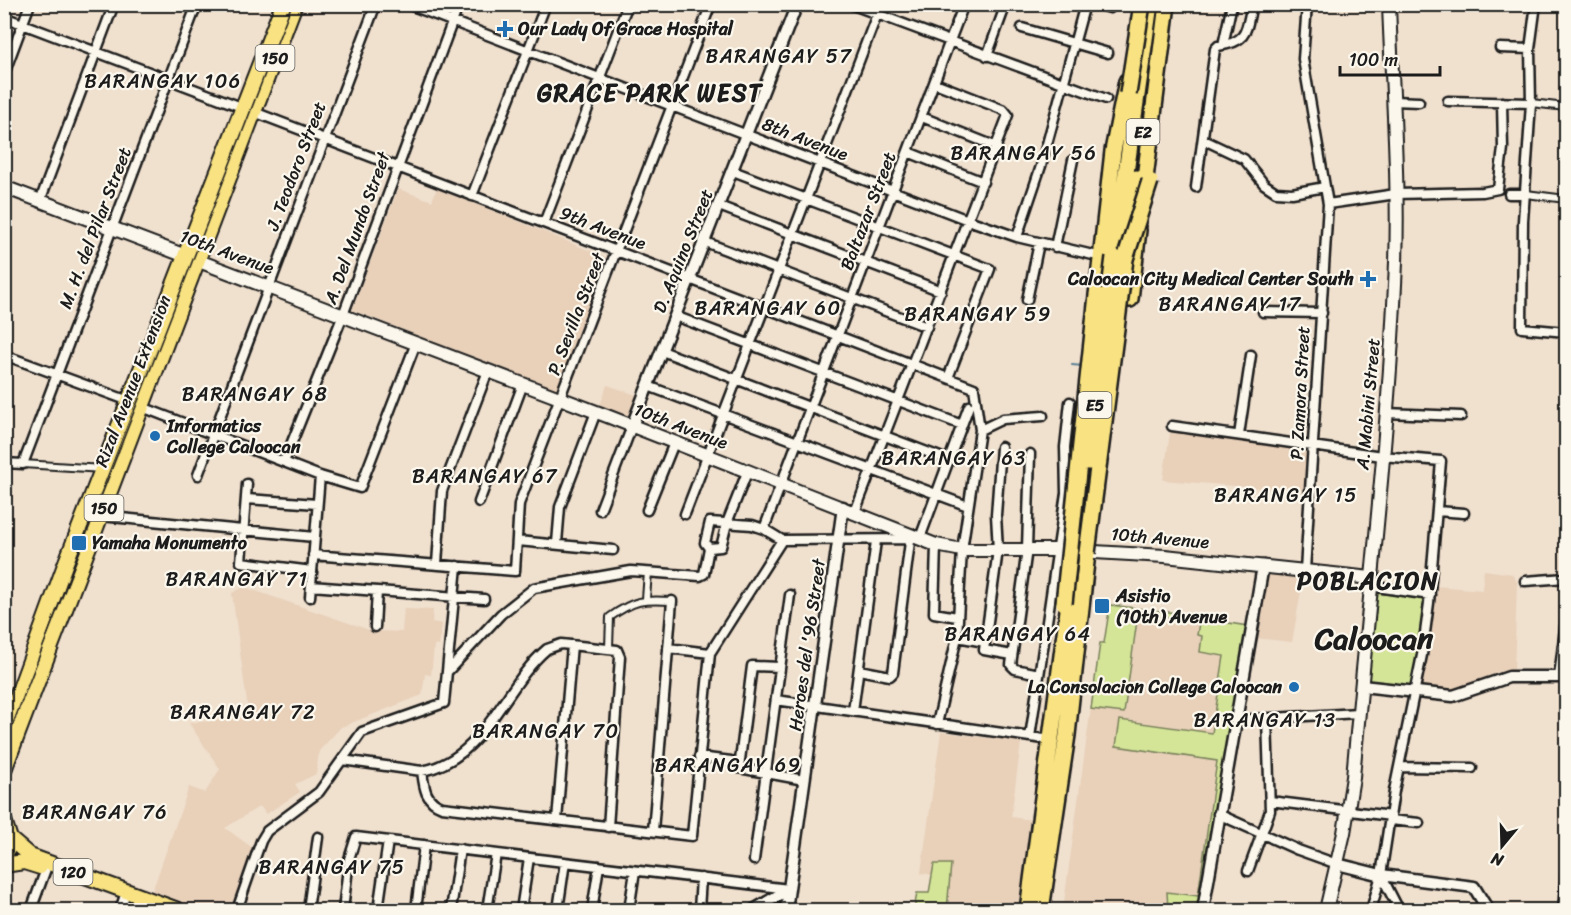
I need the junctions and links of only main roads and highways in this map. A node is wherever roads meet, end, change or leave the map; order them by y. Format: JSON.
{"nodes":[{"id":1,"x":283,"y":4,"type":"edge"},
{"id":2,"x":295,"y":4,"type":"edge"},
{"id":3,"x":1142,"y":4,"type":"edge"},
{"id":4,"x":1150,"y":4,"type":"edge"},
{"id":5,"x":1160,"y":4,"type":"edge"},
{"id":6,"x":1167,"y":4,"type":"edge"},
{"id":7,"x":1177,"y":4,"type":"edge"},
{"id":8,"x":1389,"y":4,"type":"edge"},
{"id":9,"x":249,"y":110,"type":"junction"},
{"id":10,"x":4,"y":187,"type":"edge"},
{"id":11,"x":191,"y":258,"type":"junction"},
{"id":12,"x":1120,"y":258,"type":"junction"},
{"id":13,"x":135,"y":404,"type":"junction"},
{"id":14,"x":1370,"y":582,"type":"junction"},
{"id":15,"x":6,"y":724,"type":"edge"},
{"id":16,"x":1055,"y":736,"type":"junction"},
{"id":17,"x":4,"y":771,"type":"edge"},
{"id":18,"x":4,"y":820,"type":"edge"},
{"id":19,"x":10,"y":839,"type":"junction"},
{"id":20,"x":4,"y":860,"type":"edge"},
{"id":21,"x":4,"y":865,"type":"edge"},
{"id":22,"x":122,"y":904,"type":"edge"},
{"id":23,"x":160,"y":910,"type":"edge"},
{"id":24,"x":178,"y":910,"type":"edge"},
{"id":25,"x":1028,"y":910,"type":"edge"},
{"id":26,"x":1041,"y":910,"type":"edge"},
{"id":27,"x":1326,"y":910,"type":"edge"}],
"edges":[{"from":1,"to":9,"type":"main road","name":"Rizal Avenue Extension","number":"150"},
{"from":2,"to":9,"type":"main road","name":"Rizal Avenue Extension","number":"150"},
{"from":3,"to":12,"type":"highway","bridge":true},
{"from":3,"to":16,"type":"highway","bridge":true},
{"from":4,"to":12,"type":"highway","number":"E2"},
{"from":5,"to":12,"type":"highway","number":"E2","bridge":true},
{"from":6,"to":16,"type":"highway"},
{"from":7,"to":12,"type":"highway","bridge":true},
{"from":8,"to":14,"type":"main road","name":"A. Mabini Street"},
{"from":9,"to":11,"type":"main road","name":"Rizal Avenue Extension","number":"150"},
{"from":10,"to":11,"type":"main road","name":"10th Avenue"},
{"from":11,"to":13,"type":"main road","name":"Rizal Avenue Extension","number":"150"},
{"from":11,"to":14,"type":"main road","name":"10th Avenue"},
{"from":12,"to":16,"type":"highway","number":"E5","bridge":true},
{"from":13,"to":15,"type":"main road","name":"Rizal Avenue Extension","number":"150"},
{"from":13,"to":17,"type":"main road","name":"Rizal Avenue Extension","number":"150"},
{"from":14,"to":27,"type":"main road","name":"A. Mabini Street"},
{"from":16,"to":25,"type":"highway","number":"E5"},
{"from":16,"to":26,"type":"highway","number":"E5"},
{"from":18,"to":19,"type":"main road"},
{"from":19,"to":20,"type":"main road"},
{"from":19,"to":24,"type":"main road","number":"120"},
{"from":21,"to":22,"type":"main road","number":"120"},
{"from":22,"to":23,"type":"main road","number":"120"}]}
